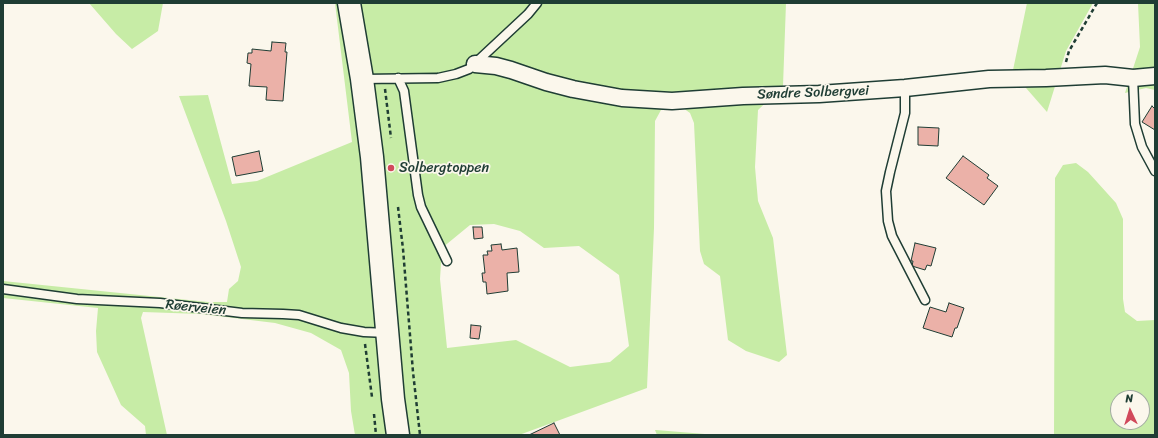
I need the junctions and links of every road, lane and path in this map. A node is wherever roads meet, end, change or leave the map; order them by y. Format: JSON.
{"nodes":[{"id":1,"x":349,"y":3,"type":"edge"},
{"id":2,"x":537,"y":3,"type":"edge"},
{"id":3,"x":1097,"y":3,"type":"edge"},
{"id":4,"x":474,"y":64,"type":"junction"},
{"id":5,"x":1155,"y":76,"type":"edge"},
{"id":6,"x":398,"y":78,"type":"junction"},
{"id":7,"x":1061,"y":78,"type":"junction"},
{"id":8,"x":1133,"y":78,"type":"junction"},
{"id":9,"x":362,"y":79,"type":"junction"},
{"id":10,"x":905,"y":88,"type":"junction"},
{"id":11,"x":1155,"y":171,"type":"edge"},
{"id":12,"x":447,"y":261,"type":"dead end"},
{"id":13,"x":3,"y":289,"type":"edge"},
{"id":14,"x":925,"y":300,"type":"dead end"},
{"id":15,"x":364,"y":332,"type":"junction"},
{"id":16,"x":388,"y":333,"type":"junction"},
{"id":17,"x":372,"y":402,"type":"dead end"},
{"id":18,"x":373,"y":409,"type":"dead end"},
{"id":19,"x":376,"y":435,"type":"edge"},
{"id":20,"x":398,"y":435,"type":"edge"}],
"edges":[{"from":1,"to":9,"type":"main road"},
{"from":2,"to":4,"type":"lane"},
{"from":3,"to":7,"type":"path"},
{"from":4,"to":6,"type":"lane"},
{"from":4,"to":10,"type":"street","name":"Søndre Solbergvei"},
{"from":5,"to":8,"type":"street","name":"Søndre Solbergvei"},
{"from":6,"to":9,"type":"lane"},
{"from":6,"to":12,"type":"lane"},
{"from":7,"to":8,"type":"street","name":"Søndre Solbergvei"},
{"from":7,"to":10,"type":"street","name":"Søndre Solbergvei"},
{"from":8,"to":11,"type":"lane"},
{"from":9,"to":16,"type":"main road"},
{"from":10,"to":14,"type":"lane"},
{"from":13,"to":15,"type":"lane","name":"Røerveien"},
{"from":15,"to":16,"type":"lane","name":"Røerveien"},
{"from":15,"to":17,"type":"path"},
{"from":16,"to":20,"type":"main road"},
{"from":18,"to":19,"type":"path"}]}
